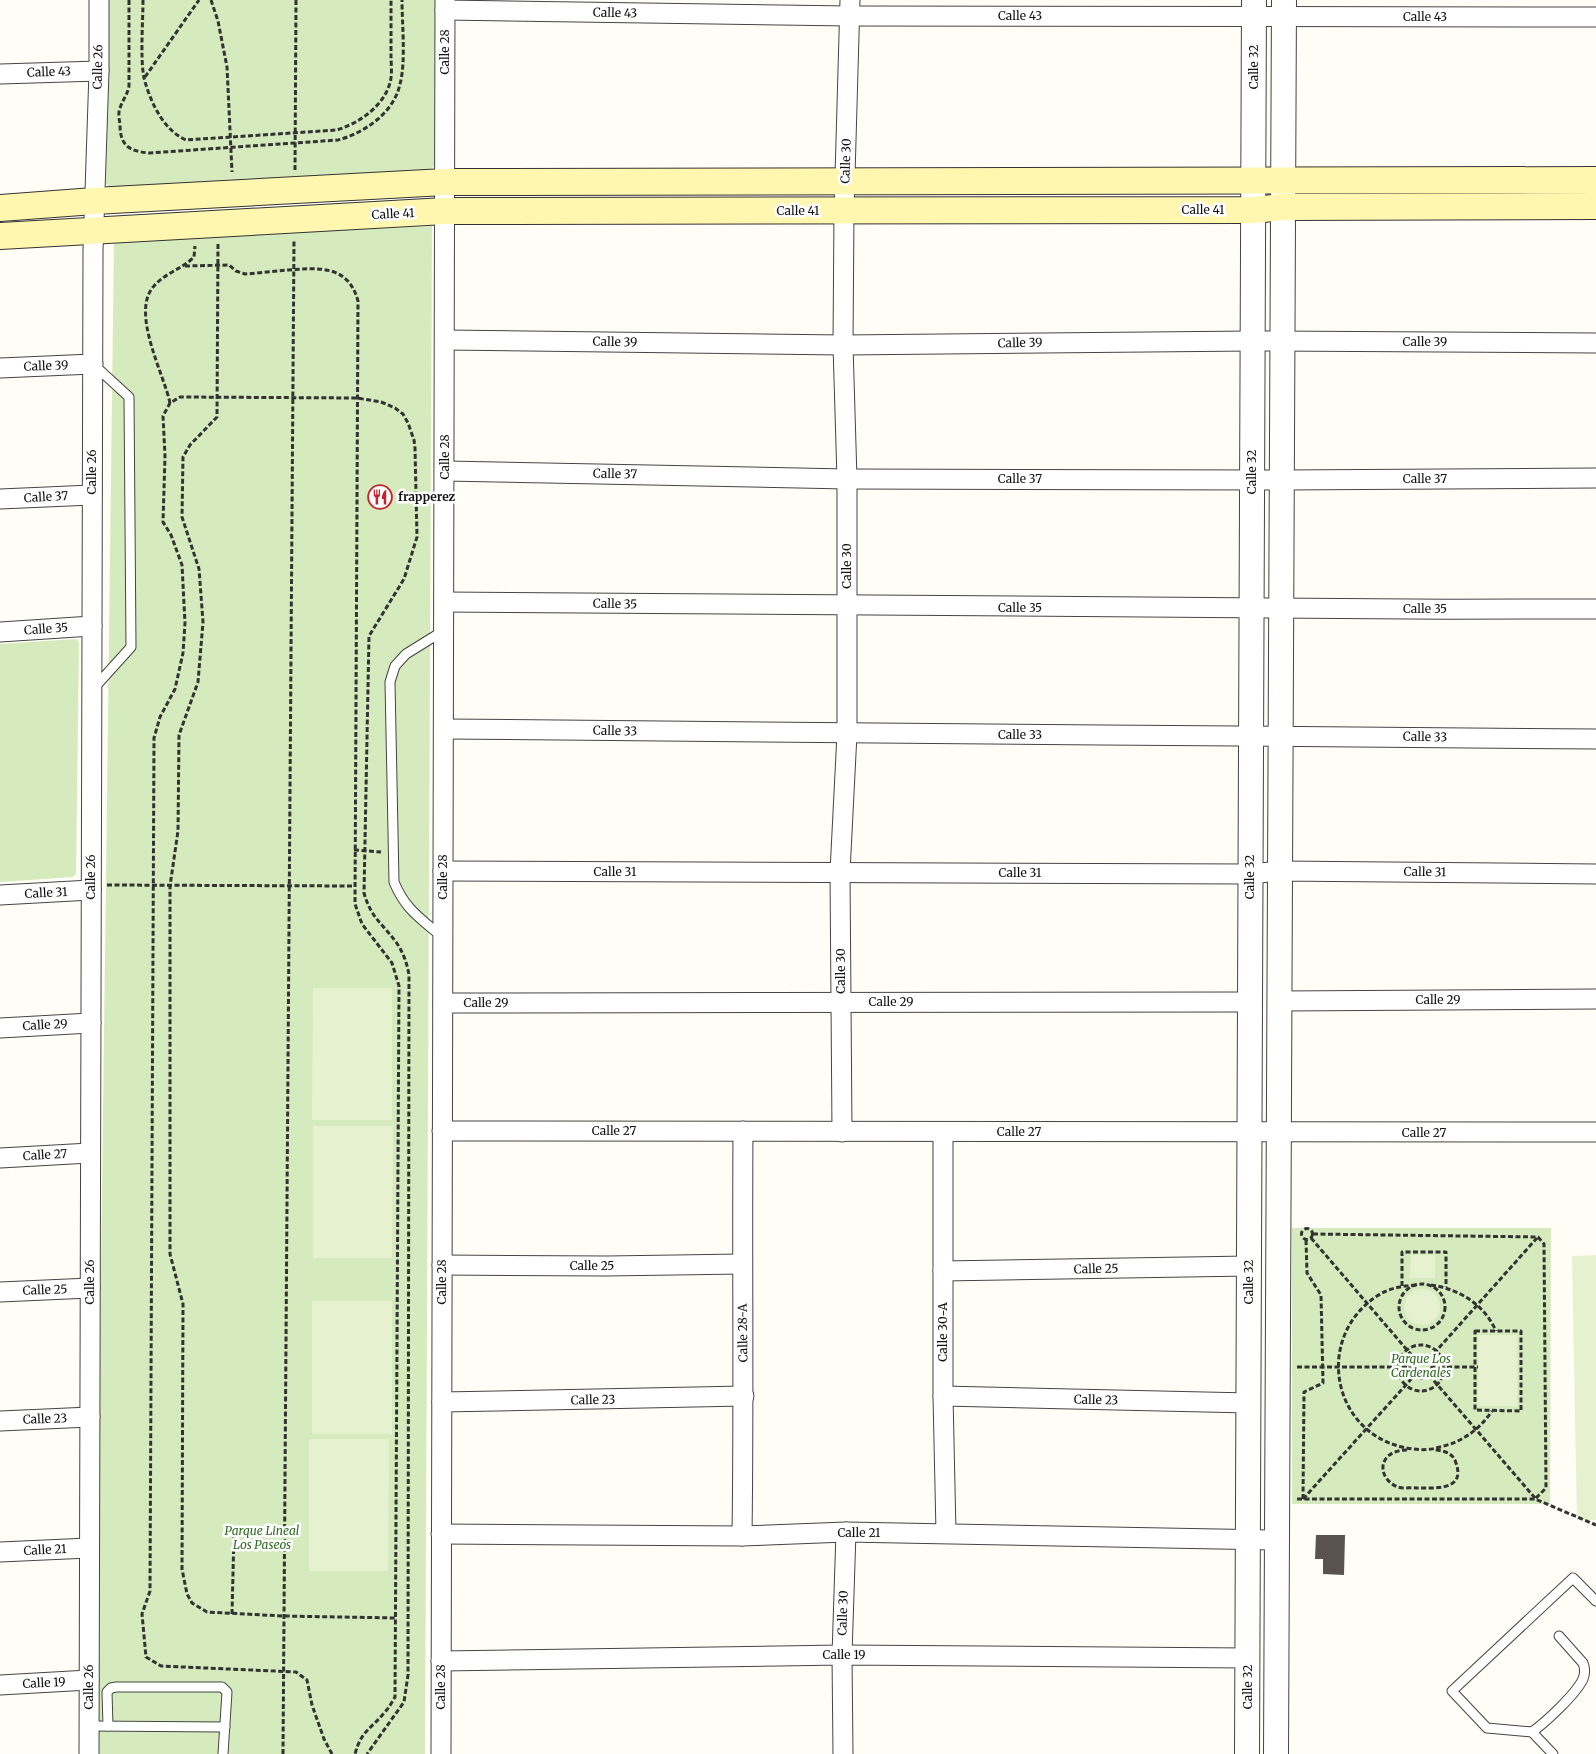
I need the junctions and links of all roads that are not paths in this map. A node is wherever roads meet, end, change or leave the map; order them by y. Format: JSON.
{"nodes":[{"id":1,"x":99,"y":0,"type":"edge"},
{"id":2,"x":445,"y":5,"type":"edge"},
{"id":3,"x":849,"y":8,"type":"edge"},
{"id":4,"x":1254,"y":8,"type":"edge"},
{"id":5,"x":1284,"y":9,"type":"edge"},
{"id":6,"x":1596,"y":16,"type":"edge"},
{"id":7,"x":99,"y":71,"type":"junction"},
{"id":8,"x":0,"y":74,"type":"edge"},
{"id":9,"x":1596,"y":180,"type":"edge"},
{"id":10,"x":1254,"y":181,"type":"junction"},
{"id":11,"x":1284,"y":181,"type":"junction"},
{"id":12,"x":445,"y":182,"type":"junction"},
{"id":13,"x":846,"y":182,"type":"junction"},
{"id":14,"x":94,"y":201,"type":"junction"},
{"id":15,"x":1596,"y":206,"type":"edge"},
{"id":16,"x":1283,"y":207,"type":"junction"},
{"id":17,"x":0,"y":208,"type":"edge"},
{"id":18,"x":1253,"y":210,"type":"junction"},
{"id":19,"x":445,"y":211,"type":"junction"},
{"id":20,"x":844,"y":211,"type":"junction"},
{"id":21,"x":93,"y":230,"type":"junction"},
{"id":22,"x":0,"y":236,"type":"edge"},
{"id":23,"x":445,"y":340,"type":"junction"},
{"id":24,"x":1252,"y":341,"type":"junction"},
{"id":25,"x":1282,"y":341,"type":"junction"},
{"id":26,"x":1596,"y":343,"type":"edge"},
{"id":27,"x":843,"y":346,"type":"junction"},
{"id":28,"x":93,"y":364,"type":"junction"},
{"id":29,"x":0,"y":368,"type":"edge"},
{"id":30,"x":445,"y":471,"type":"junction"},
{"id":31,"x":1596,"y":478,"type":"edge"},
{"id":32,"x":847,"y":479,"type":"junction"},
{"id":33,"x":1252,"y":480,"type":"junction"},
{"id":34,"x":1282,"y":480,"type":"junction"},
{"id":35,"x":92,"y":494,"type":"junction"},
{"id":36,"x":0,"y":499,"type":"edge"},
{"id":37,"x":444,"y":602,"type":"junction"},
{"id":38,"x":846,"y":607,"type":"junction"},
{"id":39,"x":1596,"y":608,"type":"edge"},
{"id":40,"x":1251,"y":609,"type":"junction"},
{"id":41,"x":1281,"y":610,"type":"junction"},
{"id":42,"x":92,"y":626,"type":"junction"},
{"id":43,"x":444,"y":630,"type":"junction"},
{"id":44,"x":0,"y":632,"type":"edge"},
{"id":45,"x":92,"y":690,"type":"junction"},
{"id":46,"x":444,"y":729,"type":"junction"},
{"id":47,"x":847,"y":734,"type":"junction"},
{"id":48,"x":1251,"y":735,"type":"junction"},
{"id":49,"x":1281,"y":736,"type":"junction"},
{"id":50,"x":1596,"y":739,"type":"edge"},
{"id":51,"x":443,"y":871,"type":"junction"},
{"id":52,"x":1280,"y":871,"type":"junction"},
{"id":53,"x":840,"y":872,"type":"junction"},
{"id":54,"x":1250,"y":874,"type":"junction"},
{"id":55,"x":1596,"y":874,"type":"edge"},
{"id":56,"x":91,"y":890,"type":"junction"},
{"id":57,"x":0,"y":896,"type":"edge"},
{"id":58,"x":443,"y":938,"type":"junction"},
{"id":59,"x":1596,"y":999,"type":"edge"},
{"id":60,"x":1280,"y":1001,"type":"junction"},
{"id":61,"x":443,"y":1002,"type":"junction"},
{"id":62,"x":841,"y":1002,"type":"junction"},
{"id":63,"x":1250,"y":1002,"type":"junction"},
{"id":64,"x":91,"y":1023,"type":"junction"},
{"id":65,"x":0,"y":1028,"type":"edge"},
{"id":66,"x":442,"y":1131,"type":"junction"},
{"id":67,"x":743,"y":1131,"type":"junction"},
{"id":68,"x":842,"y":1132,"type":"junction"},
{"id":69,"x":943,"y":1132,"type":"junction"},
{"id":70,"x":1249,"y":1132,"type":"junction"},
{"id":71,"x":1596,"y":1132,"type":"edge"},
{"id":72,"x":1279,"y":1133,"type":"junction"},
{"id":73,"x":90,"y":1153,"type":"junction"},
{"id":74,"x":0,"y":1158,"type":"edge"},
{"id":75,"x":742,"y":1264,"type":"junction"},
{"id":76,"x":442,"y":1265,"type":"junction"},
{"id":77,"x":1249,"y":1266,"type":"junction"},
{"id":78,"x":943,"y":1271,"type":"junction"},
{"id":79,"x":90,"y":1288,"type":"junction"},
{"id":80,"x":0,"y":1292,"type":"edge"},
{"id":81,"x":744,"y":1396,"type":"junction"},
{"id":82,"x":943,"y":1396,"type":"junction"},
{"id":83,"x":442,"y":1402,"type":"junction"},
{"id":84,"x":1249,"y":1403,"type":"junction"},
{"id":85,"x":90,"y":1417,"type":"junction"},
{"id":86,"x":0,"y":1421,"type":"edge"},
{"id":87,"x":846,"y":1532,"type":"junction"},
{"id":88,"x":946,"y":1533,"type":"junction"},
{"id":89,"x":441,"y":1534,"type":"junction"},
{"id":90,"x":742,"y":1536,"type":"junction"},
{"id":91,"x":1248,"y":1539,"type":"junction"},
{"id":92,"x":1277,"y":1540,"type":"junction"},
{"id":93,"x":89,"y":1548,"type":"junction"},
{"id":94,"x":0,"y":1552,"type":"edge"},
{"id":95,"x":1596,"y":1600,"type":"edge"},
{"id":96,"x":1559,"y":1636,"type":"dead end"},
{"id":97,"x":842,"y":1655,"type":"junction"},
{"id":98,"x":1248,"y":1658,"type":"junction"},
{"id":99,"x":441,"y":1661,"type":"junction"},
{"id":100,"x":89,"y":1680,"type":"junction"},
{"id":101,"x":0,"y":1685,"type":"edge"},
{"id":102,"x":89,"y":1726,"type":"junction"},
{"id":103,"x":108,"y":1726,"type":"junction"},
{"id":104,"x":225,"y":1727,"type":"junction"},
{"id":105,"x":1532,"y":1732,"type":"junction"},
{"id":106,"x":88,"y":1754,"type":"edge"},
{"id":107,"x":223,"y":1754,"type":"edge"},
{"id":108,"x":440,"y":1754,"type":"edge"},
{"id":109,"x":843,"y":1754,"type":"edge"},
{"id":110,"x":1247,"y":1754,"type":"edge"},
{"id":111,"x":1276,"y":1754,"type":"edge"},
{"id":112,"x":1553,"y":1754,"type":"edge"}],
"edges":[{"from":1,"to":7,"type":"street","name":"Calle 26"},
{"from":2,"to":3,"type":"street","name":"Calle 43"},
{"from":2,"to":12,"type":"street","name":"Calle 28"},
{"from":3,"to":4,"type":"street","name":"Calle 43"},
{"from":3,"to":13,"type":"street","name":"Calle 30"},
{"from":4,"to":5,"type":"street","name":"Calle 43"},
{"from":4,"to":10,"type":"street","name":"Calle 32"},
{"from":5,"to":6,"type":"street","name":"Calle 43"},
{"from":5,"to":11,"type":"street"},
{"from":7,"to":8,"type":"street","name":"Calle 43"},
{"from":7,"to":14,"type":"street","name":"Calle 26"},
{"from":9,"to":11,"type":"main road"},
{"from":10,"to":11,"type":"main road"},
{"from":10,"to":13,"type":"main road"},
{"from":10,"to":18,"type":"street","name":"Calle 32"},
{"from":11,"to":16,"type":"street"},
{"from":12,"to":13,"type":"main road"},
{"from":12,"to":14,"type":"main road"},
{"from":12,"to":19,"type":"street","name":"Calle 28"},
{"from":13,"to":20,"type":"street","name":"Calle 30"},
{"from":14,"to":17,"type":"main road"},
{"from":14,"to":21,"type":"street","name":"Calle 26"},
{"from":15,"to":16,"type":"main road","name":"Calle 41"},
{"from":16,"to":18,"type":"main road","name":"Calle 41"},
{"from":16,"to":25,"type":"street"},
{"from":18,"to":20,"type":"main road","name":"Calle 41"},
{"from":18,"to":24,"type":"street","name":"Calle 32"},
{"from":19,"to":20,"type":"main road","name":"Calle 41"},
{"from":19,"to":21,"type":"main road","name":"Calle 41"},
{"from":19,"to":23,"type":"street","name":"Calle 28"},
{"from":20,"to":27,"type":"street","name":"Calle 30"},
{"from":21,"to":22,"type":"main road","name":"Calle 41"},
{"from":21,"to":28,"type":"street","name":"Calle 26"},
{"from":23,"to":27,"type":"street","name":"Calle 39"},
{"from":23,"to":30,"type":"street","name":"Calle 28"},
{"from":24,"to":25,"type":"street","name":"Calle 39"},
{"from":24,"to":27,"type":"street","name":"Calle 39"},
{"from":24,"to":33,"type":"street","name":"Calle 32"},
{"from":25,"to":26,"type":"street","name":"Calle 39"},
{"from":25,"to":34,"type":"street"},
{"from":27,"to":32,"type":"street","name":"Calle 30"},
{"from":28,"to":29,"type":"street","name":"Calle 39"},
{"from":28,"to":35,"type":"street","name":"Calle 26"},
{"from":28,"to":45,"type":"lane"},
{"from":30,"to":32,"type":"street","name":"Calle 37"},
{"from":30,"to":37,"type":"street","name":"Calle 28"},
{"from":31,"to":34,"type":"street","name":"Calle 37"},
{"from":32,"to":33,"type":"street","name":"Calle 37"},
{"from":32,"to":38,"type":"street","name":"Calle 30"},
{"from":33,"to":34,"type":"street","name":"Calle 37"},
{"from":33,"to":40,"type":"street","name":"Calle 32"},
{"from":34,"to":41,"type":"street"},
{"from":35,"to":36,"type":"street","name":"Calle 37"},
{"from":35,"to":42,"type":"street","name":"Calle 26"},
{"from":37,"to":38,"type":"street","name":"Calle 35"},
{"from":37,"to":43,"type":"street","name":"Calle 28"},
{"from":38,"to":40,"type":"street","name":"Calle 35"},
{"from":38,"to":47,"type":"street","name":"Calle 30"},
{"from":39,"to":41,"type":"street","name":"Calle 35"},
{"from":40,"to":41,"type":"street","name":"Calle 35"},
{"from":40,"to":48,"type":"street","name":"Calle 32"},
{"from":41,"to":49,"type":"street"},
{"from":42,"to":44,"type":"street","name":"Calle 35"},
{"from":42,"to":45,"type":"street","name":"Calle 26"},
{"from":43,"to":46,"type":"street","name":"Calle 28"},
{"from":43,"to":58,"type":"lane"},
{"from":45,"to":56,"type":"street","name":"Calle 26"},
{"from":46,"to":47,"type":"street","name":"Calle 33"},
{"from":46,"to":51,"type":"street","name":"Calle 28"},
{"from":47,"to":48,"type":"street","name":"Calle 33"},
{"from":47,"to":53,"type":"street","name":"Calle 30"},
{"from":48,"to":49,"type":"street","name":"Calle 33"},
{"from":48,"to":54,"type":"street","name":"Calle 32"},
{"from":49,"to":50,"type":"street","name":"Calle 33"},
{"from":49,"to":52,"type":"street"},
{"from":51,"to":53,"type":"street","name":"Calle 31"},
{"from":51,"to":58,"type":"street","name":"Calle 28"},
{"from":52,"to":54,"type":"street","name":"Calle 31"},
{"from":52,"to":55,"type":"street","name":"Calle 31"},
{"from":52,"to":60,"type":"street"},
{"from":53,"to":54,"type":"street","name":"Calle 31"},
{"from":53,"to":62,"type":"street","name":"Calle 30"},
{"from":54,"to":63,"type":"street","name":"Calle 32"},
{"from":56,"to":57,"type":"street","name":"Calle 31"},
{"from":56,"to":64,"type":"street","name":"Calle 26"},
{"from":58,"to":61,"type":"street","name":"Calle 28"},
{"from":59,"to":60,"type":"street","name":"Calle 29"},
{"from":60,"to":72,"type":"street"},
{"from":61,"to":62,"type":"street","name":"Calle 29"},
{"from":61,"to":66,"type":"street","name":"Calle 28"},
{"from":62,"to":63,"type":"street","name":"Calle 29"},
{"from":62,"to":68,"type":"street","name":"Calle 30"},
{"from":63,"to":70,"type":"street","name":"Calle 32"},
{"from":64,"to":65,"type":"street","name":"Calle 29"},
{"from":64,"to":73,"type":"street","name":"Calle 26"},
{"from":66,"to":67,"type":"street","name":"Calle 27"},
{"from":66,"to":76,"type":"street","name":"Calle 28"},
{"from":67,"to":68,"type":"street","name":"Calle 27"},
{"from":67,"to":75,"type":"street","name":"Calle 28-A"},
{"from":68,"to":69,"type":"street","name":"Calle 27"},
{"from":69,"to":70,"type":"street","name":"Calle 27"},
{"from":69,"to":78,"type":"street","name":"Calle 30-A"},
{"from":70,"to":72,"type":"street","name":"Calle 27"},
{"from":70,"to":77,"type":"street","name":"Calle 32"},
{"from":71,"to":72,"type":"street","name":"Calle 27"},
{"from":72,"to":92,"type":"street"},
{"from":73,"to":74,"type":"street","name":"Calle 27"},
{"from":73,"to":79,"type":"street","name":"Calle 26"},
{"from":75,"to":76,"type":"street","name":"Calle 25"},
{"from":75,"to":81,"type":"street","name":"Calle 28-A"},
{"from":76,"to":83,"type":"street","name":"Calle 28"},
{"from":77,"to":78,"type":"street","name":"Calle 25"},
{"from":77,"to":84,"type":"street","name":"Calle 32"},
{"from":78,"to":82,"type":"street","name":"Calle 30-A"},
{"from":79,"to":80,"type":"street","name":"Calle 25"},
{"from":79,"to":85,"type":"street","name":"Calle 26"},
{"from":81,"to":83,"type":"street","name":"Calle 23"},
{"from":81,"to":90,"type":"street","name":"Calle 28-A"},
{"from":82,"to":84,"type":"street","name":"Calle 23"},
{"from":82,"to":88,"type":"street","name":"Calle 30-A"},
{"from":83,"to":89,"type":"street","name":"Calle 28"},
{"from":84,"to":91,"type":"street","name":"Calle 32"},
{"from":85,"to":86,"type":"street","name":"Calle 23"},
{"from":85,"to":93,"type":"street","name":"Calle 26"},
{"from":87,"to":88,"type":"street","name":"Calle 21"},
{"from":87,"to":90,"type":"street","name":"Calle 21"},
{"from":87,"to":97,"type":"street","name":"Calle 30"},
{"from":88,"to":91,"type":"street","name":"Calle 21"},
{"from":89,"to":90,"type":"street","name":"Calle 21"},
{"from":89,"to":99,"type":"street","name":"Calle 28"},
{"from":91,"to":92,"type":"street","name":"Calle 21"},
{"from":91,"to":98,"type":"street","name":"Calle 32"},
{"from":92,"to":111,"type":"street"},
{"from":93,"to":94,"type":"street","name":"Calle 21"},
{"from":93,"to":100,"type":"street","name":"Calle 26"},
{"from":95,"to":105,"type":"lane"},
{"from":96,"to":105,"type":"lane"},
{"from":97,"to":98,"type":"street","name":"Calle 19"},
{"from":97,"to":99,"type":"street","name":"Calle 19"},
{"from":97,"to":109,"type":"street","name":"Calle 30"},
{"from":98,"to":110,"type":"street","name":"Calle 32"},
{"from":99,"to":108,"type":"street","name":"Calle 28"},
{"from":100,"to":101,"type":"street","name":"Calle 19"},
{"from":100,"to":102,"type":"street","name":"Calle 26"},
{"from":102,"to":103,"type":"lane"},
{"from":102,"to":106,"type":"street","name":"Calle 26"},
{"from":103,"to":104,"type":"lane"},
{"from":103,"to":104,"type":"lane"},
{"from":104,"to":107,"type":"lane"},
{"from":105,"to":112,"type":"lane"}]}
